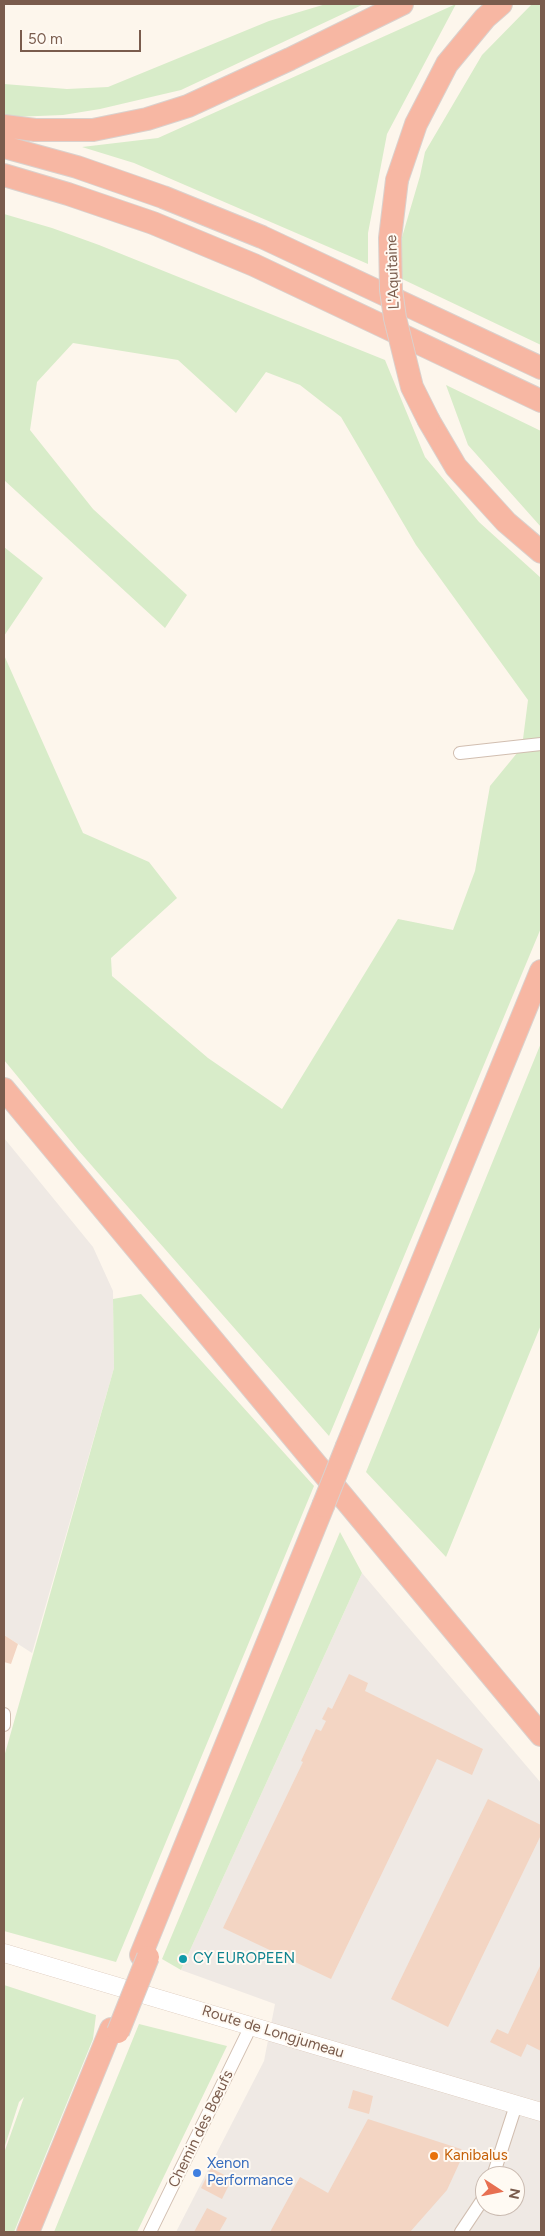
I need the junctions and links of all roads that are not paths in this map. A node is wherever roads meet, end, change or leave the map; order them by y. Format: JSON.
{"nodes":[{"id":1,"x":402,"y":4,"type":"edge"},
{"id":2,"x":501,"y":4,"type":"edge"},
{"id":3,"x":4,"y":126,"type":"edge"},
{"id":4,"x":4,"y":147,"type":"edge"},
{"id":5,"x":4,"y":175,"type":"edge"},
{"id":6,"x":541,"y":368,"type":"edge"},
{"id":7,"x":541,"y":401,"type":"edge"},
{"id":8,"x":541,"y":552,"type":"edge"},
{"id":9,"x":541,"y":744,"type":"edge"},
{"id":10,"x":460,"y":754,"type":"dead end"},
{"id":11,"x":541,"y":971,"type":"edge"},
{"id":12,"x":541,"y":990,"type":"edge"},
{"id":13,"x":4,"y":1089,"type":"edge"},
{"id":14,"x":350,"y":1450,"type":"junction"},
{"id":15,"x":4,"y":1714,"type":"edge"},
{"id":16,"x":4,"y":1726,"type":"edge"},
{"id":17,"x":541,"y":1735,"type":"edge"},
{"id":18,"x":4,"y":1953,"type":"edge"},
{"id":19,"x":251,"y":2026,"type":"junction"},
{"id":20,"x":114,"y":2030,"type":"junction"},
{"id":21,"x":516,"y":2105,"type":"junction"},
{"id":22,"x":541,"y":2112,"type":"edge"},
{"id":23,"x":496,"y":2166,"type":"edge"},
{"id":24,"x":475,"y":2211,"type":"edge"},
{"id":25,"x":28,"y":2232,"type":"edge"},
{"id":26,"x":36,"y":2232,"type":"edge"},
{"id":27,"x":150,"y":2232,"type":"edge"},
{"id":28,"x":461,"y":2232,"type":"edge"}],
"edges":[{"from":1,"to":3,"type":"highway"},
{"from":2,"to":8,"type":"highway","name":"L'Aquitaine","bridge":true},
{"from":4,"to":6,"type":"highway"},
{"from":5,"to":7,"type":"highway"},
{"from":9,"to":10,"type":"street"},
{"from":11,"to":14,"type":"highway"},
{"from":12,"to":14,"type":"highway"},
{"from":13,"to":17,"type":"highway"},
{"from":14,"to":20,"type":"highway","bridge":true},
{"from":15,"to":16,"type":"street"},
{"from":18,"to":19,"type":"street","name":"Route de Longjumeau"},
{"from":19,"to":21,"type":"street","name":"Route de Longjumeau"},
{"from":19,"to":27,"type":"street","name":"Chemin des Bœufs"},
{"from":20,"to":25,"type":"highway"},
{"from":20,"to":26,"type":"highway"},
{"from":21,"to":22,"type":"street","name":"Route de Longjumeau"},
{"from":21,"to":23,"type":"street"},
{"from":24,"to":28,"type":"street"}]}
